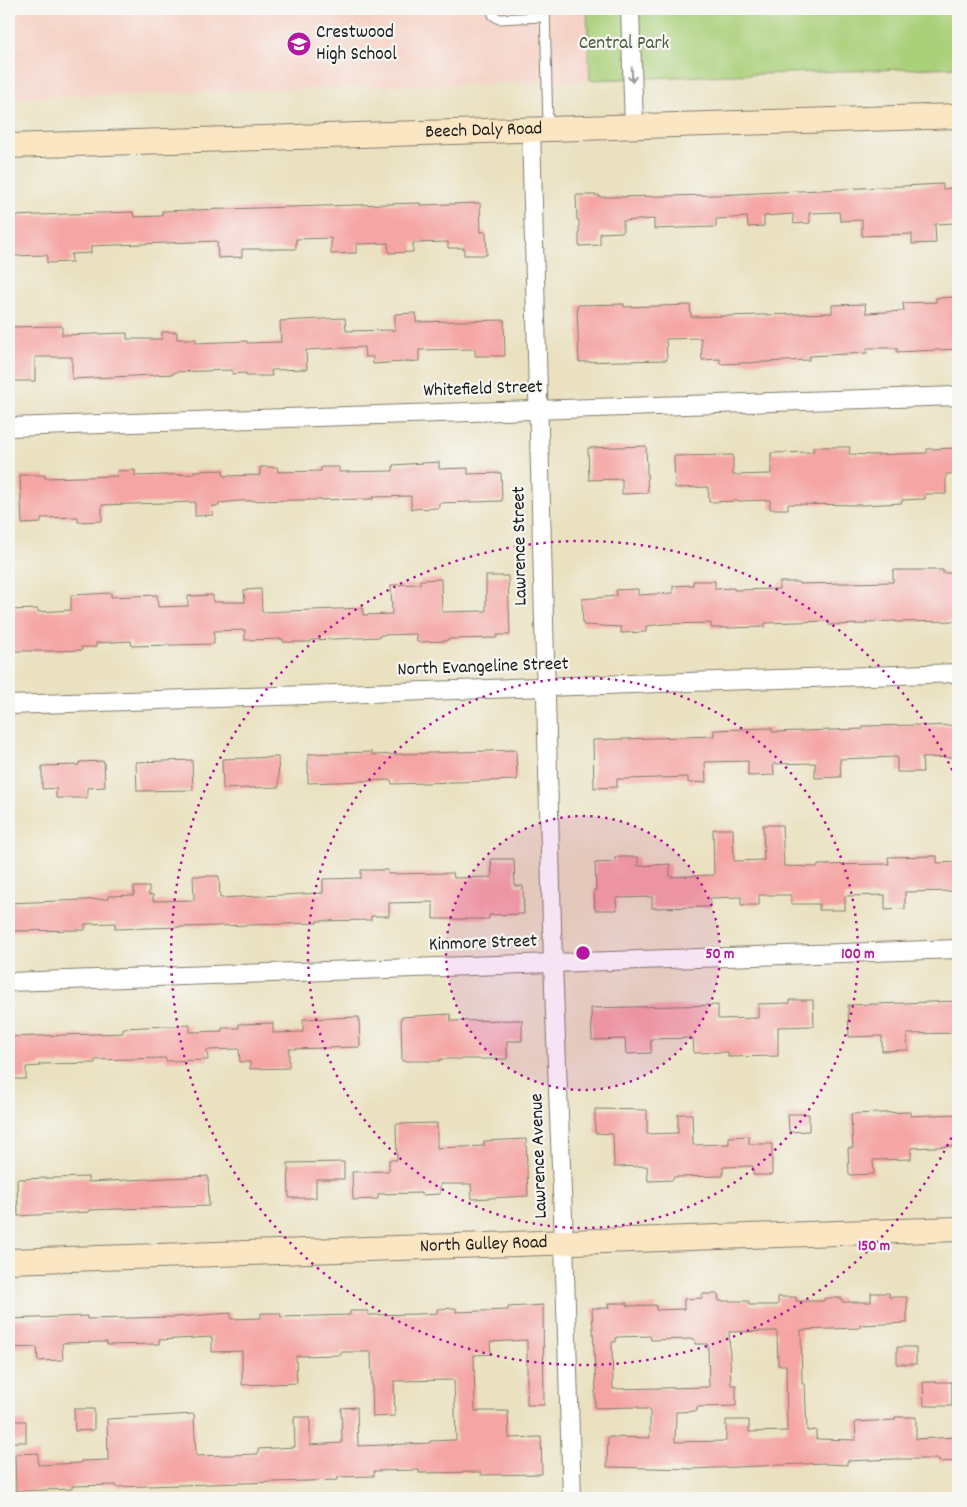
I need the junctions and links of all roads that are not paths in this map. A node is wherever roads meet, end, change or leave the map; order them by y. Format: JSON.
{"nodes":[{"id":1,"x":493,"y":9,"type":"edge"},
{"id":2,"x":630,"y":9,"type":"edge"},
{"id":3,"x":545,"y":13,"type":"edge"},
{"id":4,"x":958,"y":116,"type":"edge"},
{"id":5,"x":634,"y":125,"type":"junction"},
{"id":6,"x":539,"y":128,"type":"junction"},
{"id":7,"x":9,"y":146,"type":"edge"},
{"id":8,"x":958,"y":396,"type":"edge"},
{"id":9,"x":538,"y":410,"type":"junction"},
{"id":10,"x":9,"y":427,"type":"edge"},
{"id":11,"x":958,"y":673,"type":"edge"},
{"id":12,"x":545,"y":687,"type":"junction"},
{"id":13,"x":9,"y":705,"type":"edge"},
{"id":14,"x":958,"y":949,"type":"edge"},
{"id":15,"x":553,"y":963,"type":"junction"},
{"id":16,"x":9,"y":982,"type":"edge"},
{"id":17,"x":958,"y":1229,"type":"edge"},
{"id":18,"x":564,"y":1242,"type":"junction"},
{"id":19,"x":9,"y":1260,"type":"edge"},
{"id":20,"x":572,"y":1498,"type":"edge"}],
"edges":[{"from":1,"to":3,"type":"lane"},
{"from":2,"to":5,"type":"street","one_way":true},
{"from":3,"to":6,"type":"lane"},
{"from":4,"to":5,"type":"street","name":"Beech Daly Road"},
{"from":5,"to":6,"type":"street","name":"Beech Daly Road"},
{"from":6,"to":7,"type":"street","name":"Beech Daly Road"},
{"from":6,"to":9,"type":"street","name":"Lawrence Street"},
{"from":8,"to":9,"type":"street","name":"Whitefield Street"},
{"from":9,"to":10,"type":"street","name":"Whitefield Street"},
{"from":9,"to":12,"type":"street","name":"Lawrence Street"},
{"from":11,"to":12,"type":"street","name":"North Evangeline Street"},
{"from":12,"to":13,"type":"street","name":"North Evangeline Street"},
{"from":12,"to":15,"type":"street","name":"Lawrence Street"},
{"from":14,"to":15,"type":"street","name":"Kinmore Street"},
{"from":15,"to":16,"type":"street","name":"Kinmore Street"},
{"from":15,"to":18,"type":"street","name":"Lawrence Avenue"},
{"from":17,"to":18,"type":"street","name":"North Gulley Road"},
{"from":18,"to":19,"type":"street","name":"North Gulley Road"},
{"from":18,"to":20,"type":"street","name":"Lawrence Avenue"}]}
